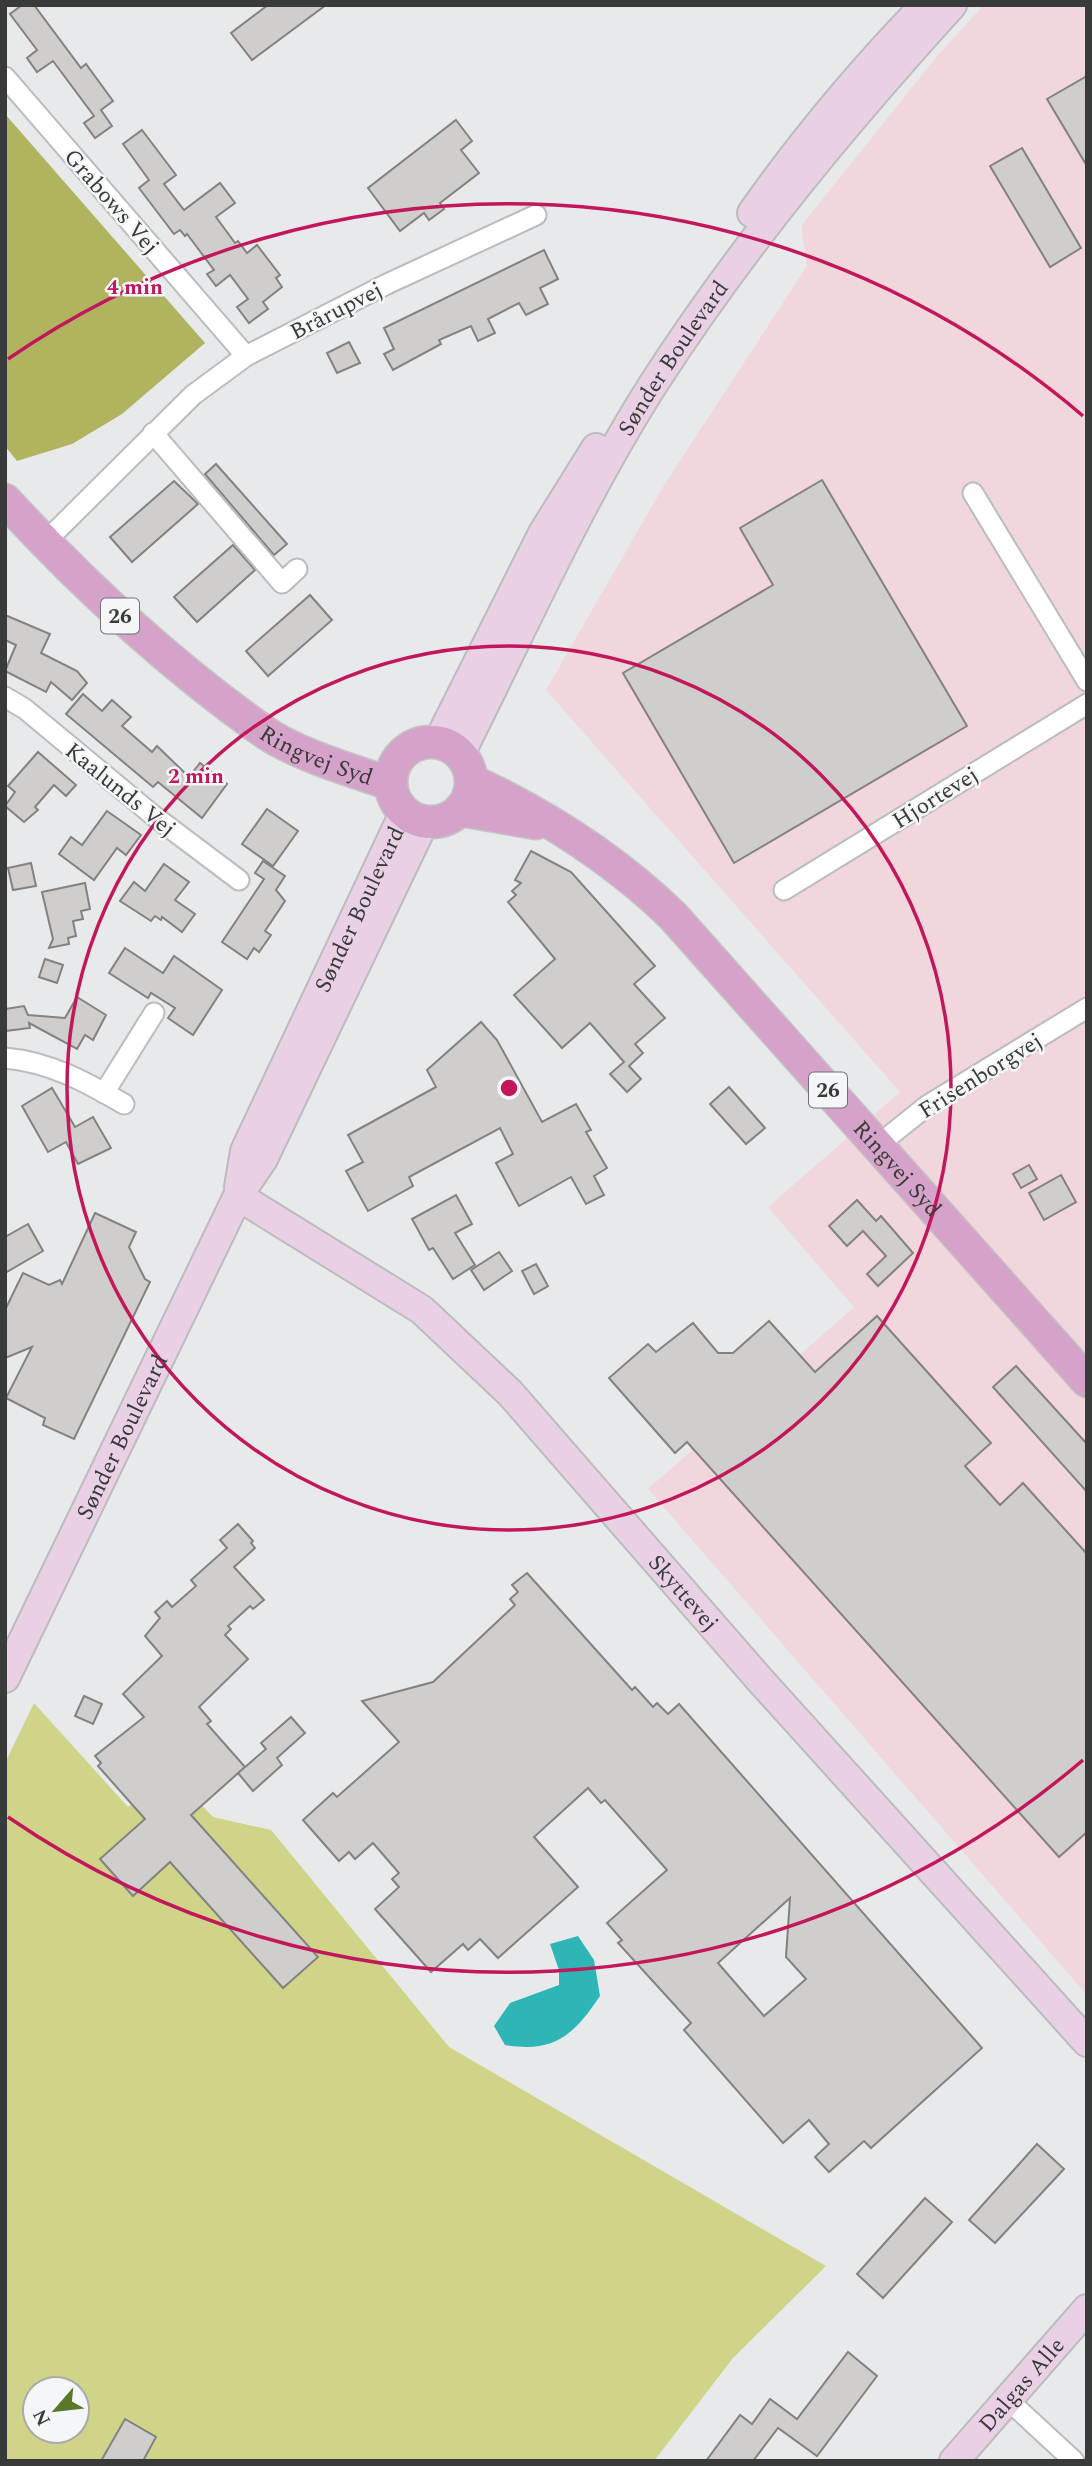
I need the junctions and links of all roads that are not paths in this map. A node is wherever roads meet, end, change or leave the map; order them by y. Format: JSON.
{"nodes":[{"id":1,"x":925,"y":5,"type":"edge"},
{"id":2,"x":952,"y":5,"type":"edge"},
{"id":3,"x":5,"y":77,"type":"edge"},
{"id":4,"x":536,"y":215,"type":"dead end"},
{"id":5,"x":246,"y":356,"type":"junction"},
{"id":6,"x":153,"y":433,"type":"junction"},
{"id":7,"x":973,"y":492,"type":"dead end"},
{"id":8,"x":5,"y":500,"type":"edge"},
{"id":9,"x":44,"y":543,"type":"junction"},
{"id":10,"x":297,"y":569,"type":"dead end"},
{"id":11,"x":1087,"y":681,"type":"edge"},
{"id":12,"x":5,"y":697,"type":"edge"},
{"id":13,"x":1087,"y":704,"type":"edge"},
{"id":14,"x":458,"y":772,"type":"junction"},
{"id":15,"x":393,"y":773,"type":"junction"},
{"id":16,"x":414,"y":818,"type":"junction"},
{"id":17,"x":239,"y":880,"type":"dead end"},
{"id":18,"x":784,"y":890,"type":"dead end"},
{"id":19,"x":1087,"y":1008,"type":"edge"},
{"id":20,"x":154,"y":1013,"type":"dead end"},
{"id":21,"x":5,"y":1058,"type":"edge"},
{"id":22,"x":104,"y":1093,"type":"junction"},
{"id":23,"x":124,"y":1104,"type":"dead end"},
{"id":24,"x":877,"y":1146,"type":"junction"},
{"id":25,"x":237,"y":1196,"type":"junction"},
{"id":26,"x":1087,"y":1381,"type":"edge"},
{"id":27,"x":5,"y":1678,"type":"edge"},
{"id":28,"x":1087,"y":2042,"type":"edge"},
{"id":29,"x":1087,"y":2309,"type":"edge"},
{"id":30,"x":1006,"y":2399,"type":"junction"},
{"id":31,"x":954,"y":2461,"type":"edge"},
{"id":32,"x":1074,"y":2461,"type":"edge"}],
"edges":[{"from":1,"to":14,"type":"street","name":"Sønder Boulevard"},
{"from":2,"to":14,"type":"street","name":"Sønder Boulevard"},
{"from":3,"to":5,"type":"street","name":"Grabows Vej"},
{"from":4,"to":5,"type":"street","name":"Brårupvej"},
{"from":5,"to":6,"type":"street","name":"Brårupvej"},
{"from":6,"to":9,"type":"street","name":"Brårupvej"},
{"from":6,"to":10,"type":"street"},
{"from":7,"to":11,"type":"street"},
{"from":8,"to":9,"type":"main road","name":"Ringvej Syd","number":"26"},
{"from":9,"to":15,"type":"main road","name":"Ringvej Syd","number":"26"},
{"from":12,"to":17,"type":"street","name":"Kaalunds Vej"},
{"from":13,"to":18,"type":"street","name":"Hjortevej"},
{"from":14,"to":15,"type":"main road","number":"26"},
{"from":14,"to":16,"type":"main road","number":"26"},
{"from":14,"to":24,"type":"main road","name":"Ringvej Syd","number":"26"},
{"from":15,"to":16,"type":"main road"},
{"from":16,"to":25,"type":"street","name":"Sønder Boulevard"},
{"from":19,"to":24,"type":"street","name":"Frisenborgvej"},
{"from":20,"to":22,"type":"street"},
{"from":21,"to":22,"type":"street"},
{"from":22,"to":23,"type":"street"},
{"from":24,"to":26,"type":"main road","name":"Ringvej Syd","number":"26"},
{"from":25,"to":27,"type":"street","name":"Sønder Boulevard"},
{"from":25,"to":28,"type":"street","name":"Skyttevej"},
{"from":29,"to":30,"type":"street","name":"Dalgas Alle"},
{"from":30,"to":31,"type":"street","name":"Dalgas Alle"},
{"from":30,"to":32,"type":"street"}]}
